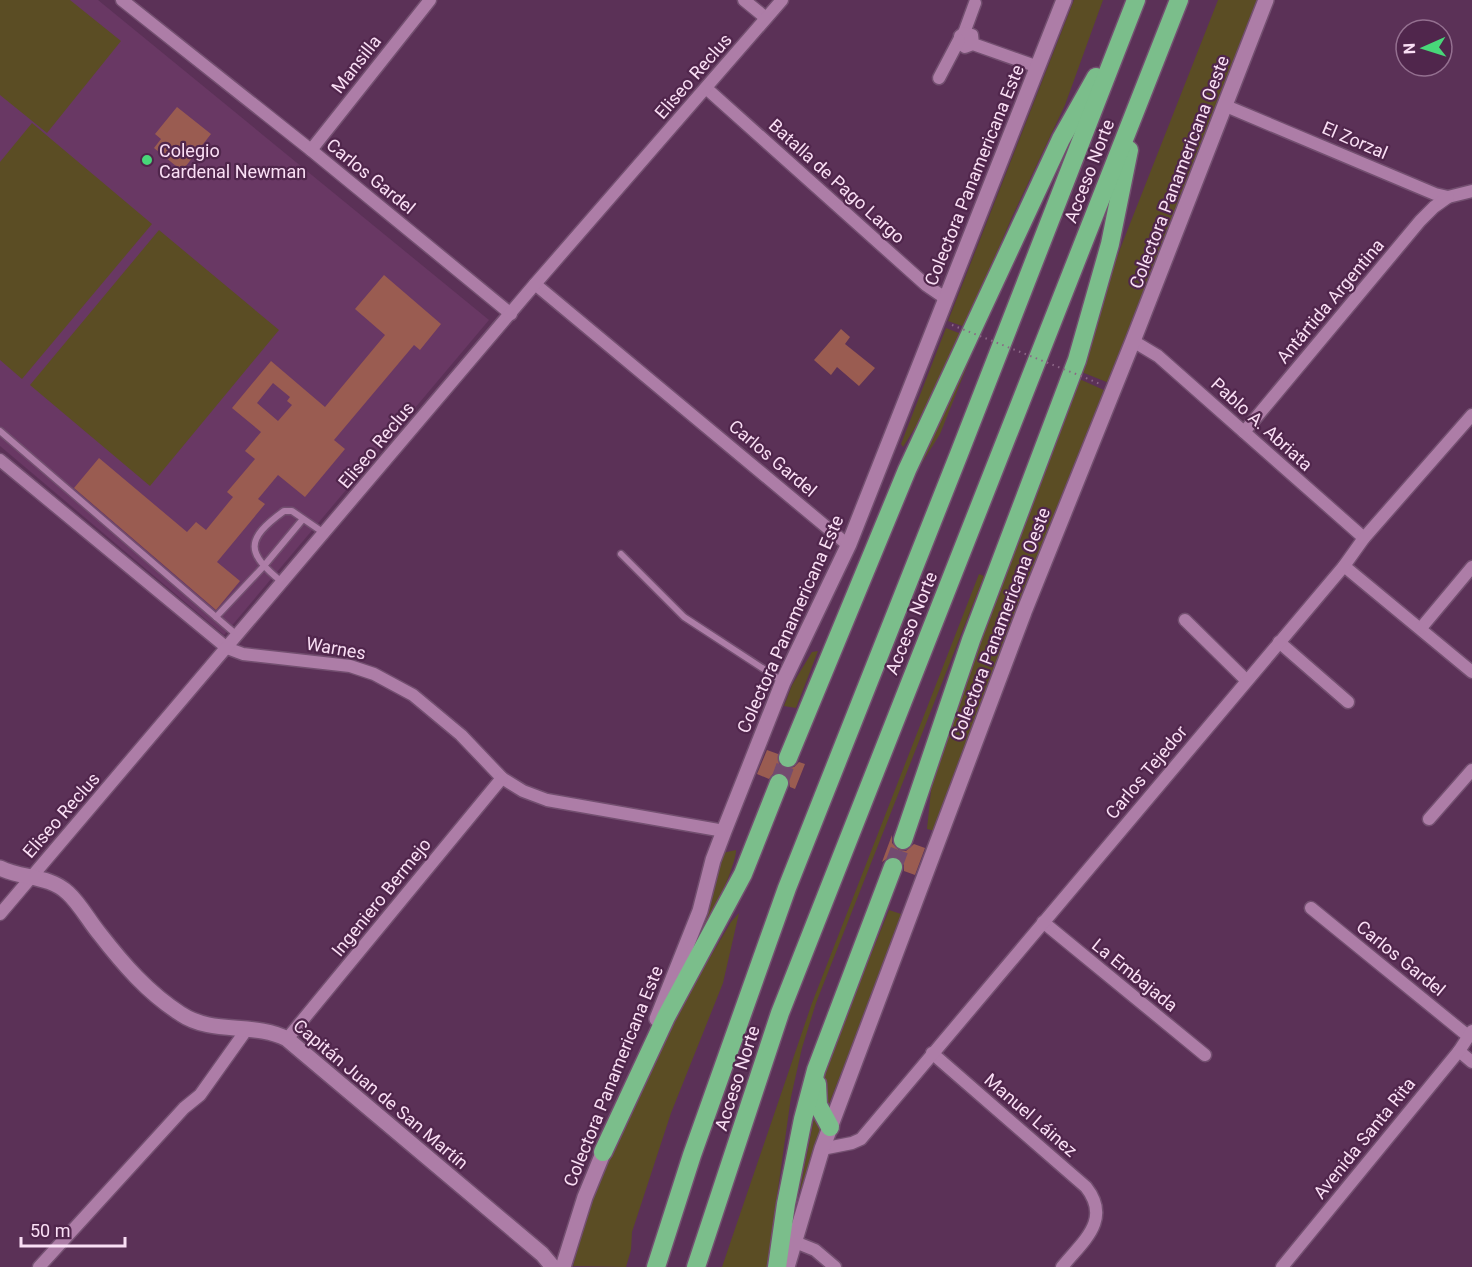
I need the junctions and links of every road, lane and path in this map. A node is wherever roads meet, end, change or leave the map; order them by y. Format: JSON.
{"nodes":[{"id":1,"x":122,"y":0,"type":"edge"},
{"id":2,"x":430,"y":0,"type":"edge"},
{"id":3,"x":744,"y":0,"type":"edge"},
{"id":4,"x":782,"y":0,"type":"edge"},
{"id":5,"x":1064,"y":0,"type":"edge"},
{"id":6,"x":1136,"y":0,"type":"edge"},
{"id":7,"x":1179,"y":0,"type":"edge"},
{"id":8,"x":1266,"y":0,"type":"edge"},
{"id":9,"x":975,"y":3,"type":"dead end"},
{"id":10,"x":766,"y":18,"type":"junction"},
{"id":11,"x":1128,"y":20,"type":"junction"},
{"id":12,"x":962,"y":36,"type":"junction"},
{"id":13,"x":1038,"y":67,"type":"junction"},
{"id":14,"x":939,"y":78,"type":"dead end"},
{"id":15,"x":706,"y":88,"type":"junction"},
{"id":16,"x":1139,"y":101,"type":"junction"},
{"id":17,"x":1226,"y":106,"type":"junction"},
{"id":18,"x":311,"y":150,"type":"junction"},
{"id":19,"x":1472,"y":191,"type":"edge"},
{"id":20,"x":1448,"y":197,"type":"junction"},
{"id":21,"x":535,"y":284,"type":"junction"},
{"id":22,"x":945,"y":298,"type":"junction"},
{"id":23,"x":511,"y":314,"type":"junction"},
{"id":24,"x":952,"y":325,"type":"dead end"},
{"id":25,"x":1133,"y":341,"type":"junction"},
{"id":26,"x":1086,"y":378,"type":"dead end"},
{"id":27,"x":1472,"y":415,"type":"edge"},
{"id":28,"x":0,"y":431,"type":"edge"},
{"id":29,"x":1244,"y":432,"type":"junction"},
{"id":30,"x":0,"y":460,"type":"edge"},
{"id":31,"x":303,"y":519,"type":"junction"},
{"id":32,"x":325,"y":534,"type":"junction"},
{"id":33,"x":1364,"y":538,"type":"junction"},
{"id":34,"x":848,"y":545,"type":"junction"},
{"id":35,"x":621,"y":554,"type":"dead end"},
{"id":36,"x":1344,"y":566,"type":"junction"},
{"id":37,"x":263,"y":567,"type":"junction"},
{"id":38,"x":1469,"y":575,"type":"edge"},
{"id":39,"x":283,"y":583,"type":"junction"},
{"id":40,"x":216,"y":617,"type":"junction"},
{"id":41,"x":1185,"y":620,"type":"dead end"},
{"id":42,"x":1421,"y":628,"type":"junction"},
{"id":43,"x":238,"y":636,"type":"junction"},
{"id":44,"x":1279,"y":642,"type":"junction"},
{"id":45,"x":228,"y":648,"type":"junction"},
{"id":46,"x":1472,"y":672,"type":"edge"},
{"id":47,"x":1246,"y":680,"type":"junction"},
{"id":48,"x":783,"y":682,"type":"junction"},
{"id":49,"x":1347,"y":702,"type":"dead end"},
{"id":50,"x":788,"y":758,"type":"tunnel mouth"},
{"id":51,"x":1472,"y":770,"type":"edge"},
{"id":52,"x":502,"y":778,"type":"junction"},
{"id":53,"x":779,"y":783,"type":"tunnel mouth"},
{"id":54,"x":1429,"y":819,"type":"dead end"},
{"id":55,"x":724,"y":831,"type":"junction"},
{"id":56,"x":903,"y":840,"type":"tunnel mouth"},
{"id":57,"x":893,"y":867,"type":"tunnel mouth"},
{"id":58,"x":0,"y":868,"type":"edge"},
{"id":59,"x":31,"y":877,"type":"junction"},
{"id":60,"x":1311,"y":908,"type":"dead end"},
{"id":61,"x":0,"y":914,"type":"edge"},
{"id":62,"x":1043,"y":922,"type":"junction"},
{"id":63,"x":247,"y":1029,"type":"junction"},
{"id":64,"x":1470,"y":1034,"type":"edge"},
{"id":65,"x":287,"y":1039,"type":"junction"},
{"id":66,"x":1459,"y":1051,"type":"junction"},
{"id":67,"x":932,"y":1053,"type":"junction"},
{"id":68,"x":1205,"y":1055,"type":"dead end"},
{"id":69,"x":1472,"y":1062,"type":"edge"},
{"id":70,"x":816,"y":1070,"type":"junction"},
{"id":71,"x":830,"y":1127,"type":"junction"},
{"id":72,"x":842,"y":1144,"type":"junction"},
{"id":73,"x":822,"y":1149,"type":"junction"},
{"id":74,"x":603,"y":1152,"type":"junction"},
{"id":75,"x":795,"y":1242,"type":"junction"},
{"id":76,"x":39,"y":1267,"type":"edge"},
{"id":77,"x":553,"y":1267,"type":"edge"},
{"id":78,"x":562,"y":1267,"type":"edge"},
{"id":79,"x":656,"y":1267,"type":"edge"},
{"id":80,"x":696,"y":1267,"type":"edge"},
{"id":81,"x":777,"y":1267,"type":"edge"},
{"id":82,"x":787,"y":1267,"type":"edge"},
{"id":83,"x":835,"y":1267,"type":"edge"},
{"id":84,"x":1062,"y":1267,"type":"edge"},
{"id":85,"x":1282,"y":1267,"type":"edge"}],
"edges":[{"from":1,"to":18,"type":"street","name":"Carlos Gardel"},
{"from":2,"to":18,"type":"street","name":"Mansilla"},
{"from":3,"to":10,"type":"street"},
{"from":4,"to":10,"type":"street","name":"Eliseo Reclus"},
{"from":5,"to":13,"type":"street","name":"Colectora Panamericana Este"},
{"from":6,"to":11,"type":"highway","name":"Acceso Norte"},
{"from":7,"to":16,"type":"highway","name":"Acceso Norte"},
{"from":8,"to":17,"type":"street","name":"Colectora Panamericana Oeste"},
{"from":9,"to":12,"type":"street"},
{"from":10,"to":15,"type":"street","name":"Eliseo Reclus"},
{"from":11,"to":50,"type":"highway"},
{"from":11,"to":79,"type":"highway","name":"Acceso Norte"},
{"from":12,"to":13,"type":"street"},
{"from":12,"to":14,"type":"street"},
{"from":13,"to":22,"type":"street","name":"Colectora Panamericana Este"},
{"from":15,"to":21,"type":"street","name":"Eliseo Reclus"},
{"from":15,"to":22,"type":"street","name":"Batalla de Pago Largo"},
{"from":16,"to":56,"type":"highway"},
{"from":16,"to":80,"type":"highway","name":"Acceso Norte"},
{"from":17,"to":20,"type":"street","name":"El Zorzal"},
{"from":17,"to":25,"type":"street","name":"Colectora Panamericana Oeste"},
{"from":18,"to":23,"type":"street","name":"Carlos Gardel"},
{"from":19,"to":20,"type":"street"},
{"from":20,"to":29,"type":"street","name":"Antártida Argentina"},
{"from":21,"to":23,"type":"street","name":"Eliseo Reclus"},
{"from":21,"to":34,"type":"street","name":"Carlos Gardel"},
{"from":22,"to":34,"type":"street","name":"Colectora Panamericana Este"},
{"from":23,"to":32,"type":"street","name":"Eliseo Reclus"},
{"from":24,"to":26,"type":"path","bridge":true},
{"from":25,"to":29,"type":"street","name":"Pablo A. Abriata"},
{"from":25,"to":71,"type":"street","name":"Colectora Panamericana Oeste"},
{"from":27,"to":33,"type":"street","name":"Carlos Tejedor"},
{"from":28,"to":40,"type":"lane"},
{"from":29,"to":33,"type":"street","name":"Pablo A. Abriata"},
{"from":30,"to":45,"type":"street","name":"Warnes"},
{"from":31,"to":32,"type":"lane"},
{"from":31,"to":37,"type":"lane"},
{"from":31,"to":37,"type":"lane"},
{"from":32,"to":39,"type":"street","name":"Eliseo Reclus"},
{"from":33,"to":36,"type":"street","name":"Carlos Tejedor"},
{"from":34,"to":48,"type":"street","name":"Colectora Panamericana Este"},
{"from":35,"to":48,"type":"lane"},
{"from":36,"to":42,"type":"street"},
{"from":36,"to":44,"type":"street","name":"Carlos Tejedor"},
{"from":37,"to":39,"type":"lane"},
{"from":37,"to":40,"type":"lane"},
{"from":38,"to":42,"type":"street"},
{"from":39,"to":43,"type":"street","name":"Eliseo Reclus"},
{"from":40,"to":43,"type":"lane"},
{"from":41,"to":47,"type":"street"},
{"from":42,"to":46,"type":"street"},
{"from":43,"to":45,"type":"street","name":"Eliseo Reclus"},
{"from":44,"to":47,"type":"street","name":"Carlos Tejedor"},
{"from":44,"to":49,"type":"street"},
{"from":45,"to":52,"type":"street","name":"Warnes"},
{"from":45,"to":59,"type":"street","name":"Eliseo Reclus"},
{"from":47,"to":62,"type":"street","name":"Carlos Tejedor"},
{"from":48,"to":55,"type":"street","name":"Colectora Panamericana Este"},
{"from":51,"to":54,"type":"street"},
{"from":52,"to":55,"type":"street","name":"Warnes"},
{"from":52,"to":65,"type":"street","name":"Ingeniero Bermejo"},
{"from":53,"to":74,"type":"highway"},
{"from":55,"to":74,"type":"street","name":"Colectora Panamericana Este"},
{"from":57,"to":70,"type":"highway"},
{"from":58,"to":59,"type":"street","name":"Capitán Juan de San Martín"},
{"from":59,"to":61,"type":"street","name":"Eliseo Reclus"},
{"from":59,"to":63,"type":"street","name":"Capitán Juan de San Martín"},
{"from":60,"to":64,"type":"street","name":"Carlos Gardel"},
{"from":62,"to":67,"type":"street","name":"Carlos Tejedor"},
{"from":62,"to":68,"type":"street","name":"La Embajada"},
{"from":63,"to":65,"type":"street","name":"Capitán Juan de San Martín"},
{"from":63,"to":76,"type":"street"},
{"from":64,"to":66,"type":"street","name":"Avenida Santa Rita"},
{"from":65,"to":77,"type":"street","name":"Capitán Juan de San Martín"},
{"from":66,"to":69,"type":"street"},
{"from":66,"to":85,"type":"street","name":"Avenida Santa Rita"},
{"from":67,"to":72,"type":"street","name":"Carlos Tejedor"},
{"from":67,"to":84,"type":"street","name":"Manuel Láinez"},
{"from":70,"to":71,"type":"highway"},
{"from":70,"to":81,"type":"highway"},
{"from":71,"to":72,"type":"street"},
{"from":71,"to":73,"type":"street","name":"Colectora Panamericana Oeste"},
{"from":72,"to":73,"type":"street","name":"Carlos Tejedor"},
{"from":73,"to":75,"type":"street","name":"Colectora Panamericana Oeste"},
{"from":74,"to":78,"type":"street","name":"Colectora Panamericana Este"},
{"from":75,"to":82,"type":"street","name":"Colectora Panamericana Oeste"},
{"from":75,"to":83,"type":"street"}]}
